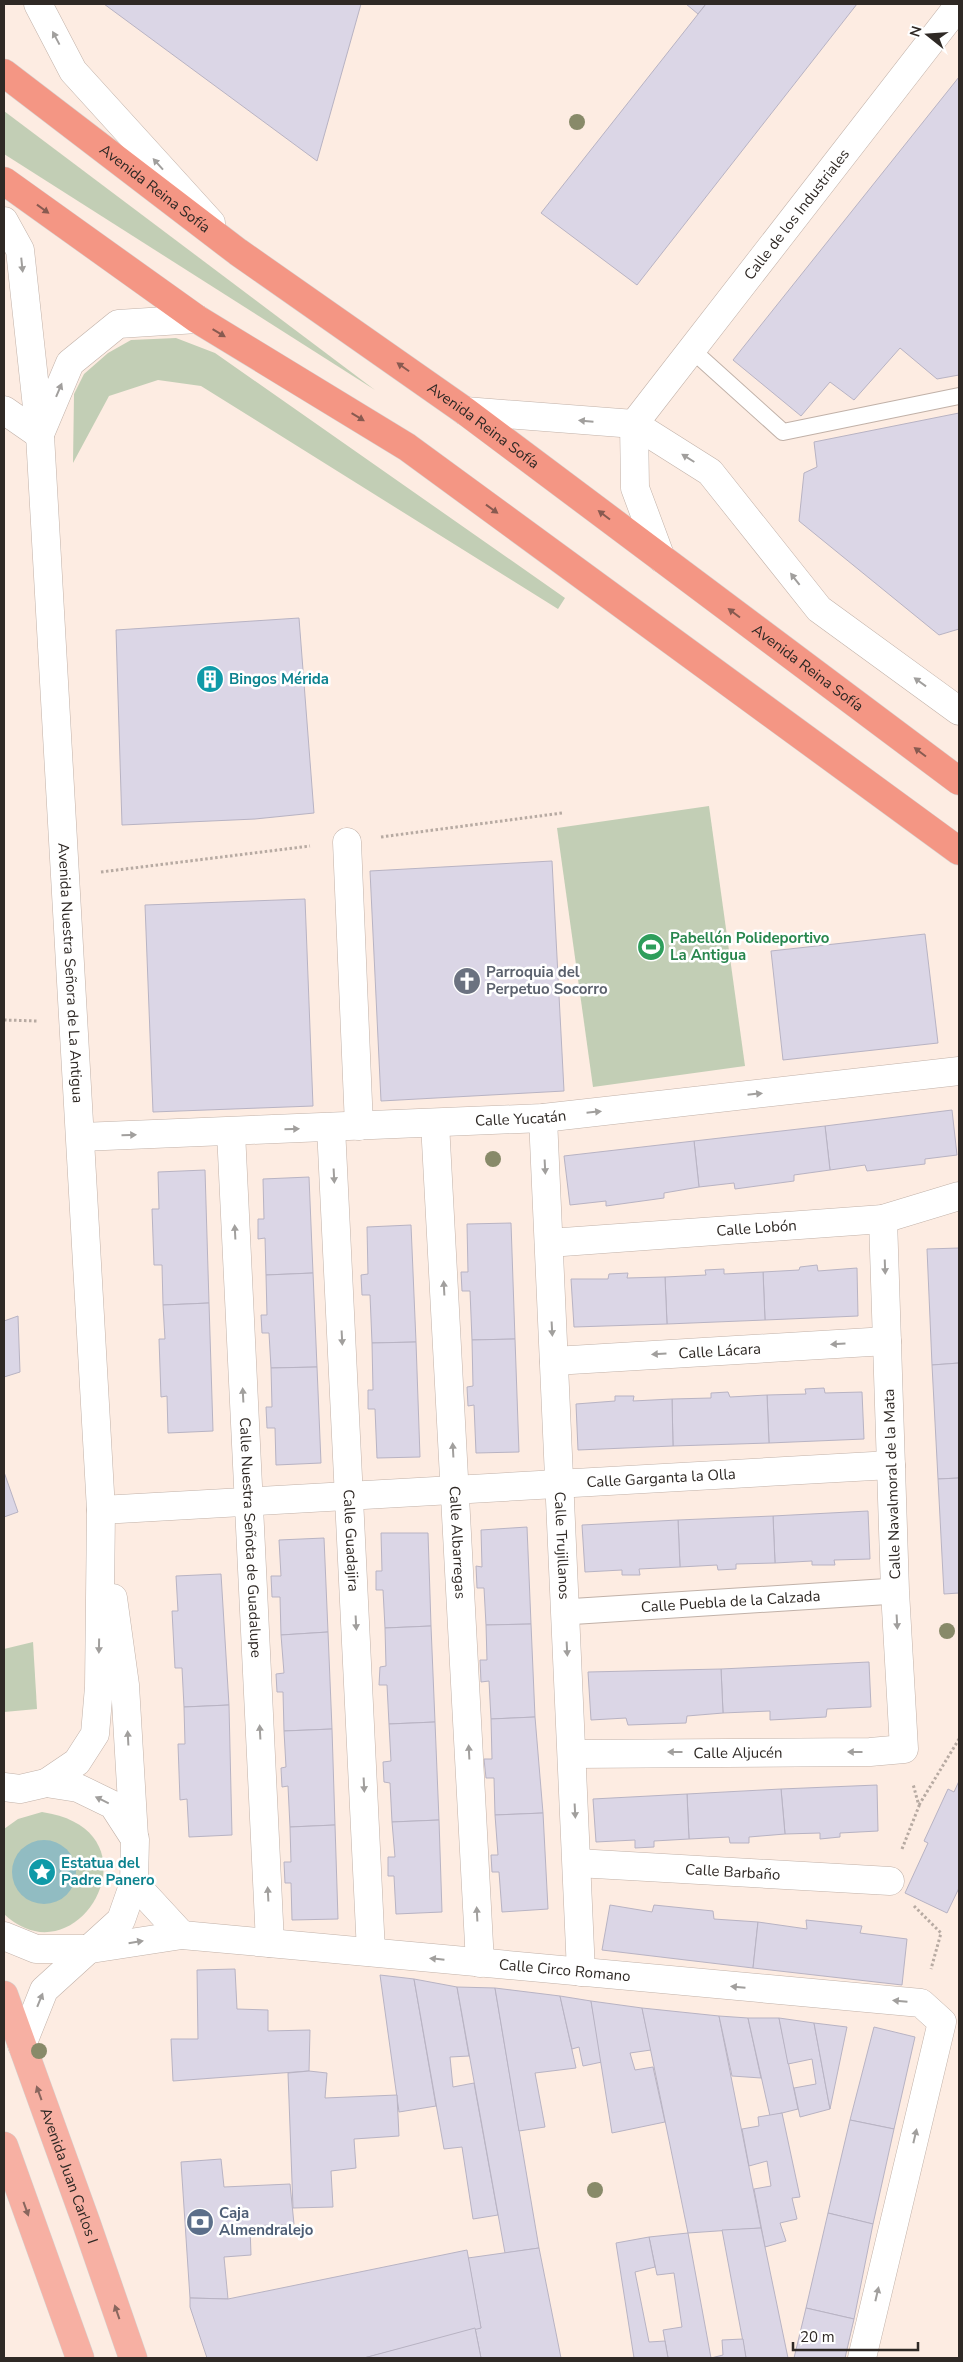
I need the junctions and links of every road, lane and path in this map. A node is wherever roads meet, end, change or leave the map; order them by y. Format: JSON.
{"nodes":[{"id":1,"x":38,"y":4,"type":"edge"},
{"id":2,"x":959,"y":5,"type":"edge"},
{"id":3,"x":4,"y":73,"type":"edge"},
{"id":4,"x":4,"y":181,"type":"edge"},
{"id":5,"x":4,"y":221,"type":"edge"},
{"id":6,"x":238,"y":252,"type":"junction"},
{"id":7,"x":197,"y":319,"type":"junction"},
{"id":8,"x":692,"y":350,"type":"junction"},
{"id":9,"x":959,"y":396,"type":"edge"},
{"id":10,"x":4,"y":410,"type":"edge"},
{"id":11,"x":465,"y":411,"type":"junction"},
{"id":12,"x":634,"y":424,"type":"junction"},
{"id":13,"x":40,"y":435,"type":"junction"},
{"id":14,"x":661,"y":558,"type":"junction"},
{"id":15,"x":959,"y":710,"type":"edge"},
{"id":16,"x":959,"y":781,"type":"edge"},
{"id":17,"x":347,"y":842,"type":"dead end"},
{"id":18,"x":959,"y":851,"type":"edge"},
{"id":19,"x":959,"y":1070,"type":"edge"},
{"id":20,"x":543,"y":1118,"type":"junction"},
{"id":21,"x":435,"y":1123,"type":"junction"},
{"id":22,"x":359,"y":1126,"type":"junction"},
{"id":23,"x":331,"y":1127,"type":"junction"},
{"id":24,"x":231,"y":1132,"type":"junction"},
{"id":25,"x":81,"y":1137,"type":"junction"},
{"id":26,"x":959,"y":1196,"type":"edge"},
{"id":27,"x":883,"y":1219,"type":"junction"},
{"id":28,"x":549,"y":1242,"type":"junction"},
{"id":29,"x":887,"y":1341,"type":"junction"},
{"id":30,"x":554,"y":1361,"type":"junction"},
{"id":31,"x":891,"y":1465,"type":"junction"},
{"id":32,"x":560,"y":1485,"type":"junction"},
{"id":33,"x":456,"y":1491,"type":"junction"},
{"id":34,"x":349,"y":1497,"type":"junction"},
{"id":35,"x":248,"y":1502,"type":"junction"},
{"id":36,"x":101,"y":1510,"type":"junction"},
{"id":37,"x":895,"y":1591,"type":"junction"},
{"id":38,"x":565,"y":1612,"type":"junction"},
{"id":39,"x":959,"y":1739,"type":"edge"},
{"id":40,"x":904,"y":1749,"type":"joint"},
{"id":41,"x":572,"y":1754,"type":"junction"},
{"id":42,"x":46,"y":1783,"type":"junction"},
{"id":43,"x":9,"y":1794,"type":"edge"},
{"id":44,"x":919,"y":1806,"type":"dead end"},
{"id":45,"x":134,"y":1839,"type":"junction"},
{"id":46,"x":577,"y":1863,"type":"junction"},
{"id":47,"x":890,"y":1881,"type":"dead end"},
{"id":48,"x":134,"y":1882,"type":"junction"},
{"id":49,"x":182,"y":1935,"type":"junction"},
{"id":50,"x":4,"y":1936,"type":"edge"},
{"id":51,"x":270,"y":1943,"type":"junction"},
{"id":52,"x":91,"y":1949,"type":"junction"},
{"id":53,"x":372,"y":1952,"type":"junction"},
{"id":54,"x":480,"y":1963,"type":"junction"},
{"id":55,"x":581,"y":1972,"type":"junction"},
{"id":56,"x":4,"y":1995,"type":"edge"},
{"id":57,"x":22,"y":2045,"type":"junction"},
{"id":58,"x":7,"y":2163,"type":"edge"},
{"id":59,"x":80,"y":2358,"type":"edge"},
{"id":60,"x":133,"y":2358,"type":"edge"},
{"id":61,"x":862,"y":2358,"type":"edge"}],
"edges":[{"from":6,"to":1,"type":"street","one_way":true},
{"from":2,"to":8,"type":"street","name":"Calle de los Industriales"},
{"from":3,"to":6,"type":"highway","name":"Avenida Reina Sofía"},
{"from":4,"to":7,"type":"highway","one_way":true},
{"from":5,"to":13,"type":"street","name":"Avenida Nuestra Señora de La Antigua","one_way":true},
{"from":11,"to":6,"type":"highway","name":"Avenida Reina Sofía","one_way":true},
{"from":13,"to":7,"type":"street","name":"Avenida Nuestra Señora de La Antigua","one_way":true},
{"from":7,"to":18,"type":"highway","one_way":true},
{"from":8,"to":9,"type":"lane"},
{"from":8,"to":12,"type":"street","name":"Calle de los Industriales"},
{"from":10,"to":13,"type":"street"},
{"from":12,"to":11,"type":"street","one_way":true},
{"from":14,"to":11,"type":"highway","name":"Avenida Reina Sofía","one_way":true},
{"from":12,"to":14,"type":"street"},
{"from":15,"to":12,"type":"street","one_way":true},
{"from":13,"to":25,"type":"street","name":"Avenida Nuestra Señora de La Antigua"},
{"from":16,"to":14,"type":"highway","name":"Avenida Reina Sofía","one_way":true},
{"from":17,"to":22,"type":"street"},
{"from":20,"to":19,"type":"street","name":"Calle Yucatán","one_way":true},
{"from":20,"to":21,"type":"street","name":"Calle Yucatán"},
{"from":20,"to":28,"type":"street","name":"Calle Trujillanos","one_way":true},
{"from":21,"to":22,"type":"street","name":"Calle Yucatán"},
{"from":33,"to":21,"type":"street","name":"Calle Albarregas","one_way":true},
{"from":22,"to":23,"type":"street","name":"Calle Yucatán"},
{"from":24,"to":23,"type":"street","name":"Calle Yucatán","one_way":true},
{"from":23,"to":34,"type":"street","name":"Calle Guadajira","one_way":true},
{"from":25,"to":24,"type":"street","name":"Calle Yucatán","one_way":true},
{"from":35,"to":24,"type":"street","name":"Calle Nuestra Señota de Guadalupe","one_way":true},
{"from":25,"to":36,"type":"street","name":"Avenida Nuestra Señora de La Antigua"},
{"from":26,"to":27,"type":"street","name":"Calle Lobón"},
{"from":27,"to":28,"type":"street","name":"Calle Lobón"},
{"from":27,"to":29,"type":"street","name":"Calle Navalmoral de la Mata","one_way":true},
{"from":28,"to":30,"type":"street","name":"Calle Trujillanos","one_way":true},
{"from":29,"to":30,"type":"street","name":"Calle Lácara","one_way":true},
{"from":29,"to":31,"type":"street","name":"Calle Navalmoral de la Mata"},
{"from":30,"to":32,"type":"street","name":"Calle Trujillanos"},
{"from":31,"to":32,"type":"street","name":"Calle Garganta la Olla"},
{"from":31,"to":37,"type":"street","name":"Calle Navalmoral de la Mata"},
{"from":32,"to":33,"type":"street","name":"Calle Garganta la Olla"},
{"from":32,"to":38,"type":"street","name":"Calle Trujillanos"},
{"from":33,"to":34,"type":"street","name":"Calle Garganta la Olla"},
{"from":54,"to":33,"type":"street","name":"Calle Albarregas","one_way":true},
{"from":34,"to":35,"type":"street","name":"Calle Garganta la Olla"},
{"from":34,"to":53,"type":"street","name":"Calle Guadajira","one_way":true},
{"from":35,"to":36,"type":"street","name":"Calle Garganta la Olla"},
{"from":51,"to":35,"type":"street","name":"Calle Nuestra Señota de Guadalupe","one_way":true},
{"from":36,"to":42,"type":"street","name":"Avenida Nuestra Señora de La Antigua","one_way":true},
{"from":45,"to":36,"type":"street","name":"Avenida Nuestra Señora de La Antigua","one_way":true},
{"from":37,"to":38,"type":"street","name":"Calle Puebla de la Calzada"},
{"from":37,"to":40,"type":"street","name":"Calle Navalmoral de la Mata","one_way":true},
{"from":38,"to":41,"type":"street","name":"Calle Trujillanos","one_way":true},
{"from":39,"to":44,"type":"path"},
{"from":40,"to":41,"type":"street","name":"Calle Aljucén","one_way":true},
{"from":41,"to":46,"type":"street","name":"Calle Trujillanos","one_way":true},
{"from":42,"to":43,"type":"street"},
{"from":45,"to":42,"type":"street","one_way":true},
{"from":45,"to":48,"type":"street","name":"Avenida Nuestra Señora de La Antigua"},
{"from":46,"to":47,"type":"street","name":"Calle Barbaño"},
{"from":46,"to":55,"type":"street","name":"Calle Trujillanos"},
{"from":48,"to":49,"type":"street"},
{"from":48,"to":52,"type":"street","name":"Avenida Nuestra Señora de La Antigua"},
{"from":49,"to":51,"type":"street","name":"Calle Circo Romano"},
{"from":52,"to":49,"type":"street","name":"Calle Circo Romano","one_way":true},
{"from":50,"to":52,"type":"street","name":"Calle Circo Romano"},
{"from":51,"to":53,"type":"street","name":"Calle Circo Romano"},
{"from":57,"to":52,"type":"street","name":"Avenida Nuestra Señora de La Antigua","one_way":true},
{"from":54,"to":53,"type":"street","name":"Calle Circo Romano","one_way":true},
{"from":54,"to":55,"type":"street","name":"Calle Circo Romano"},
{"from":61,"to":55,"type":"street","name":"Calle Circo Romano","one_way":true},
{"from":56,"to":57,"type":"main road","name":"Avenida Juan Carlos I"},
{"from":60,"to":57,"type":"main road","name":"Avenida Juan Carlos I","one_way":true},
{"from":58,"to":59,"type":"main road","one_way":true}]}
